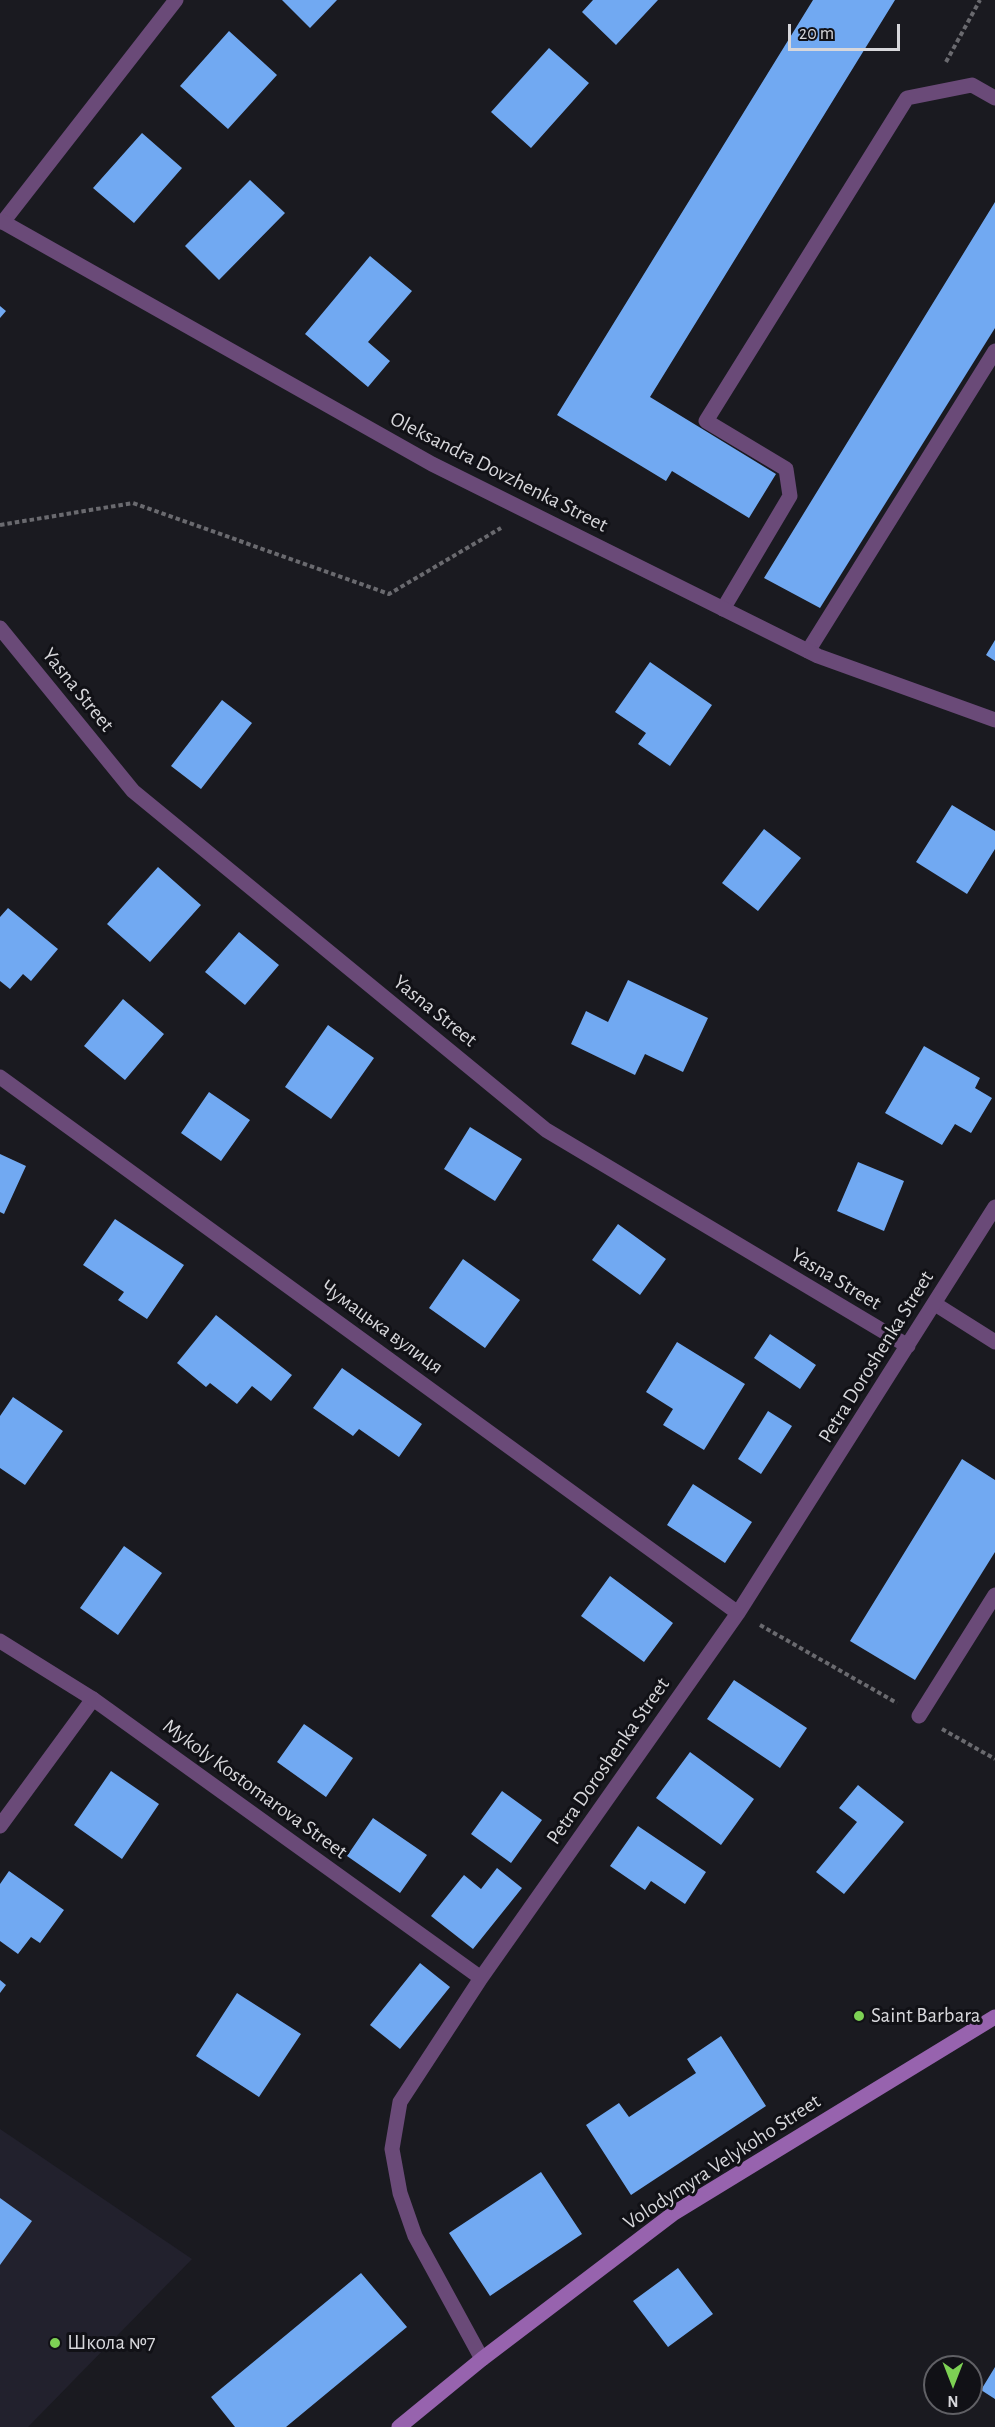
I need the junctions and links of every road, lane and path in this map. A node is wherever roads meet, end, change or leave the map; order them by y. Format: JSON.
{"nodes":[{"id":1,"x":176,"y":0,"type":"edge"},
{"id":2,"x":980,"y":0,"type":"edge"},
{"id":3,"x":929,"y":93,"type":"junction"},
{"id":4,"x":995,"y":98,"type":"edge"},
{"id":5,"x":2,"y":222,"type":"edge"},
{"id":6,"x":995,"y":351,"type":"edge"},
{"id":7,"x":528,"y":512,"type":"junction"},
{"id":8,"x":0,"y":525,"type":"edge"},
{"id":9,"x":723,"y":609,"type":"junction"},
{"id":10,"x":0,"y":628,"type":"edge"},
{"id":11,"x":808,"y":651,"type":"junction"},
{"id":12,"x":995,"y":720,"type":"edge"},
{"id":13,"x":0,"y":1077,"type":"edge"},
{"id":14,"x":995,"y":1207,"type":"edge"},
{"id":15,"x":935,"y":1304,"type":"junction"},
{"id":16,"x":995,"y":1342,"type":"edge"},
{"id":17,"x":908,"y":1346,"type":"junction"},
{"id":18,"x":995,"y":1595,"type":"edge"},
{"id":19,"x":738,"y":1613,"type":"junction"},
{"id":20,"x":0,"y":1641,"type":"edge"},
{"id":21,"x":93,"y":1699,"type":"junction"},
{"id":22,"x":920,"y":1716,"type":"junction"},
{"id":23,"x":995,"y":1759,"type":"edge"},
{"id":24,"x":0,"y":1826,"type":"edge"},
{"id":25,"x":481,"y":1978,"type":"junction"},
{"id":26,"x":995,"y":2017,"type":"edge"},
{"id":27,"x":482,"y":2359,"type":"junction"},
{"id":28,"x":399,"y":2427,"type":"edge"}],
"edges":[{"from":1,"to":5,"type":"street"},
{"from":2,"to":3,"type":"path"},
{"from":3,"to":4,"type":"street"},
{"from":3,"to":9,"type":"street"},
{"from":5,"to":7,"type":"street","name":"Oleksandra Dovzhenka Street"},
{"from":6,"to":11,"type":"street"},
{"from":7,"to":8,"type":"path"},
{"from":7,"to":9,"type":"street","name":"Oleksandra Dovzhenka Street"},
{"from":9,"to":11,"type":"street","name":"Oleksandra Dovzhenka Street"},
{"from":10,"to":17,"type":"street","name":"Yasna Street"},
{"from":11,"to":12,"type":"street","name":"Oleksandra Dovzhenka Street"},
{"from":13,"to":19,"type":"street","name":"Чумацька вулиця"},
{"from":14,"to":15,"type":"street","name":"Petra Doroshenka Street"},
{"from":15,"to":16,"type":"street"},
{"from":15,"to":17,"type":"street","name":"Petra Doroshenka Street"},
{"from":17,"to":19,"type":"street","name":"Petra Doroshenka Street"},
{"from":18,"to":22,"type":"street"},
{"from":19,"to":22,"type":"path"},
{"from":19,"to":25,"type":"street","name":"Petra Doroshenka Street"},
{"from":20,"to":21,"type":"street","name":"Mykoly Kostomarova Street"},
{"from":21,"to":24,"type":"street"},
{"from":21,"to":25,"type":"street","name":"Mykoly Kostomarova Street"},
{"from":22,"to":23,"type":"path"},
{"from":25,"to":27,"type":"street","name":"Petra Doroshenka Street"},
{"from":26,"to":27,"type":"main road","name":"Volodymyra Velykoho Street"},
{"from":27,"to":28,"type":"main road","name":"Volodymyra Velykoho Street"}]}
